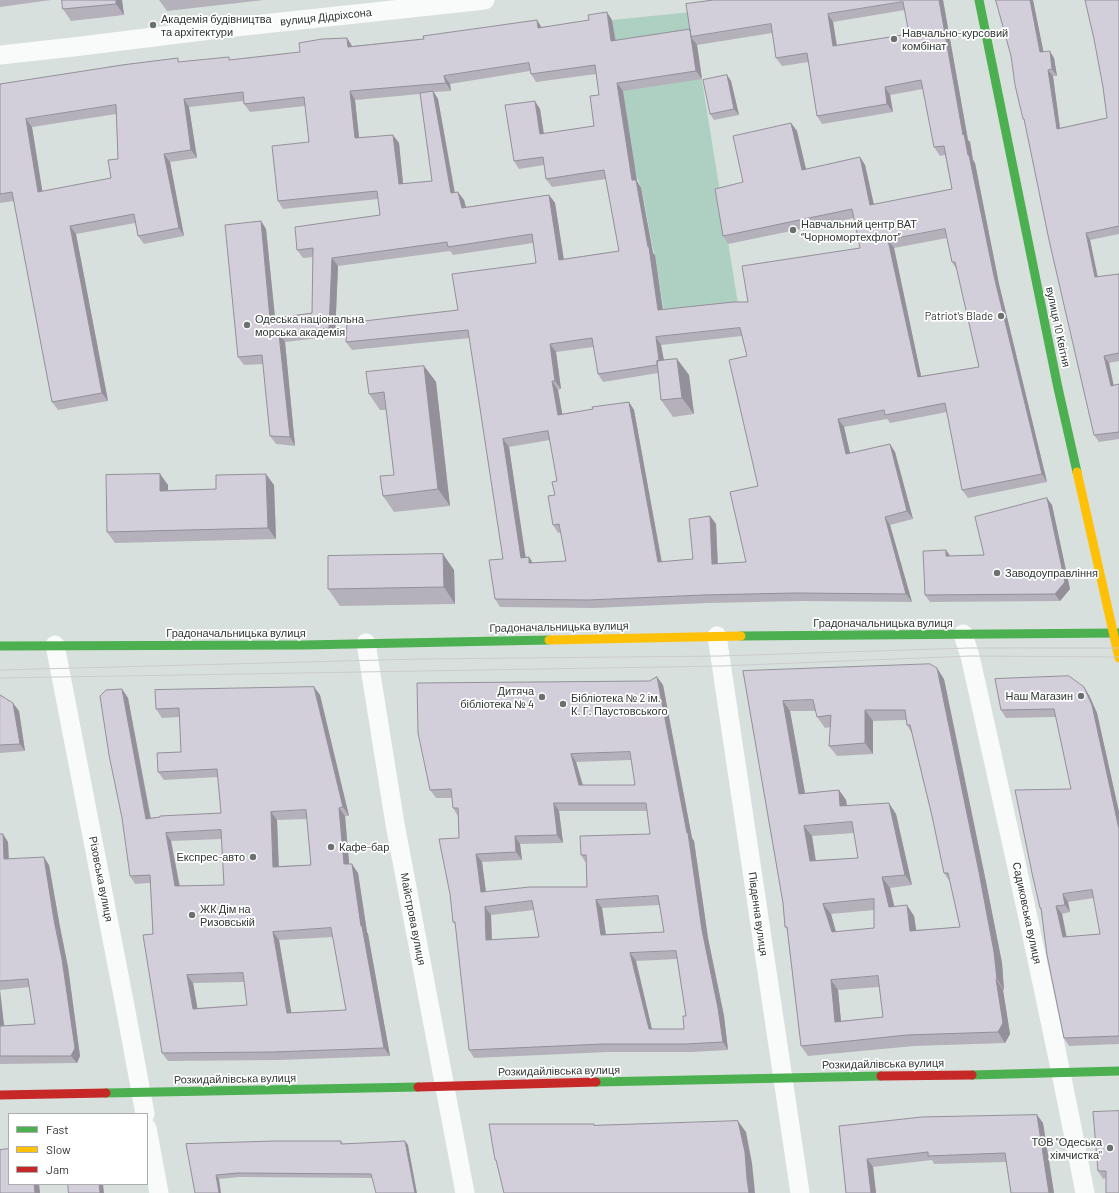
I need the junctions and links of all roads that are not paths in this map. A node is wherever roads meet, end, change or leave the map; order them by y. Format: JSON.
{"nodes":[{"id":1,"x":485,"y":0,"type":"edge"},
{"id":2,"x":979,"y":0,"type":"edge"},
{"id":3,"x":0,"y":54,"type":"edge"},
{"id":4,"x":1116,"y":633,"type":"edge"},
{"id":5,"x":963,"y":634,"type":"junction"},
{"id":6,"x":717,"y":636,"type":"junction"},
{"id":7,"x":366,"y":643,"type":"junction"},
{"id":8,"x":55,"y":645,"type":"junction"},
{"id":9,"x":0,"y":646,"type":"edge"},
{"id":10,"x":1119,"y":658,"type":"edge"},
{"id":11,"x":1119,"y":1071,"type":"edge"},
{"id":12,"x":1062,"y":1073,"type":"junction"},
{"id":13,"x":782,"y":1078,"type":"junction"},
{"id":14,"x":445,"y":1086,"type":"junction"},
{"id":15,"x":141,"y":1093,"type":"junction"},
{"id":16,"x":0,"y":1095,"type":"edge"},
{"id":17,"x":145,"y":1113,"type":"edge"},
{"id":18,"x":148,"y":1134,"type":"edge"},
{"id":19,"x":158,"y":1193,"type":"edge"},
{"id":20,"x":465,"y":1193,"type":"edge"},
{"id":21,"x":800,"y":1193,"type":"edge"},
{"id":22,"x":1085,"y":1193,"type":"edge"}],
"edges":[{"from":1,"to":3,"type":"street","name":"вулиця Дідріхсона"},
{"from":2,"to":4,"type":"street","name":"вулиця 10 Квітня"},
{"from":4,"to":5,"type":"street","name":"Градоначальницька вулиця"},
{"from":4,"to":10,"type":"street","name":"вулиця 10 Квітня"},
{"from":5,"to":6,"type":"street","name":"Градоначальницька вулиця"},
{"from":5,"to":12,"type":"street","name":"Садиковська вулиця"},
{"from":6,"to":7,"type":"street","name":"Градоначальницька вулиця"},
{"from":6,"to":13,"type":"street","name":"Південна вулиця"},
{"from":7,"to":8,"type":"street","name":"Градоначальницька вулиця"},
{"from":7,"to":14,"type":"street","name":"Майстрова вулиця"},
{"from":8,"to":9,"type":"street","name":"Градоначальницька вулиця"},
{"from":8,"to":15,"type":"street","name":"Різовська вулиця"},
{"from":11,"to":12,"type":"street","name":"Розкидайлівська вулиця"},
{"from":12,"to":13,"type":"street","name":"Розкидайлівська вулиця"},
{"from":12,"to":22,"type":"street","name":"Садиковська вулиця"},
{"from":13,"to":14,"type":"street","name":"Розкидайлівська вулиця"},
{"from":13,"to":21,"type":"street","name":"Південна вулиця"},
{"from":14,"to":15,"type":"street","name":"Розкидайлівська вулиця"},
{"from":14,"to":20,"type":"street","name":"Майстрова вулиця"},
{"from":15,"to":16,"type":"street","name":"Розкидайлівська вулиця"},
{"from":15,"to":17,"type":"street","name":"Різовська вулиця"},
{"from":18,"to":19,"type":"street"}]}
